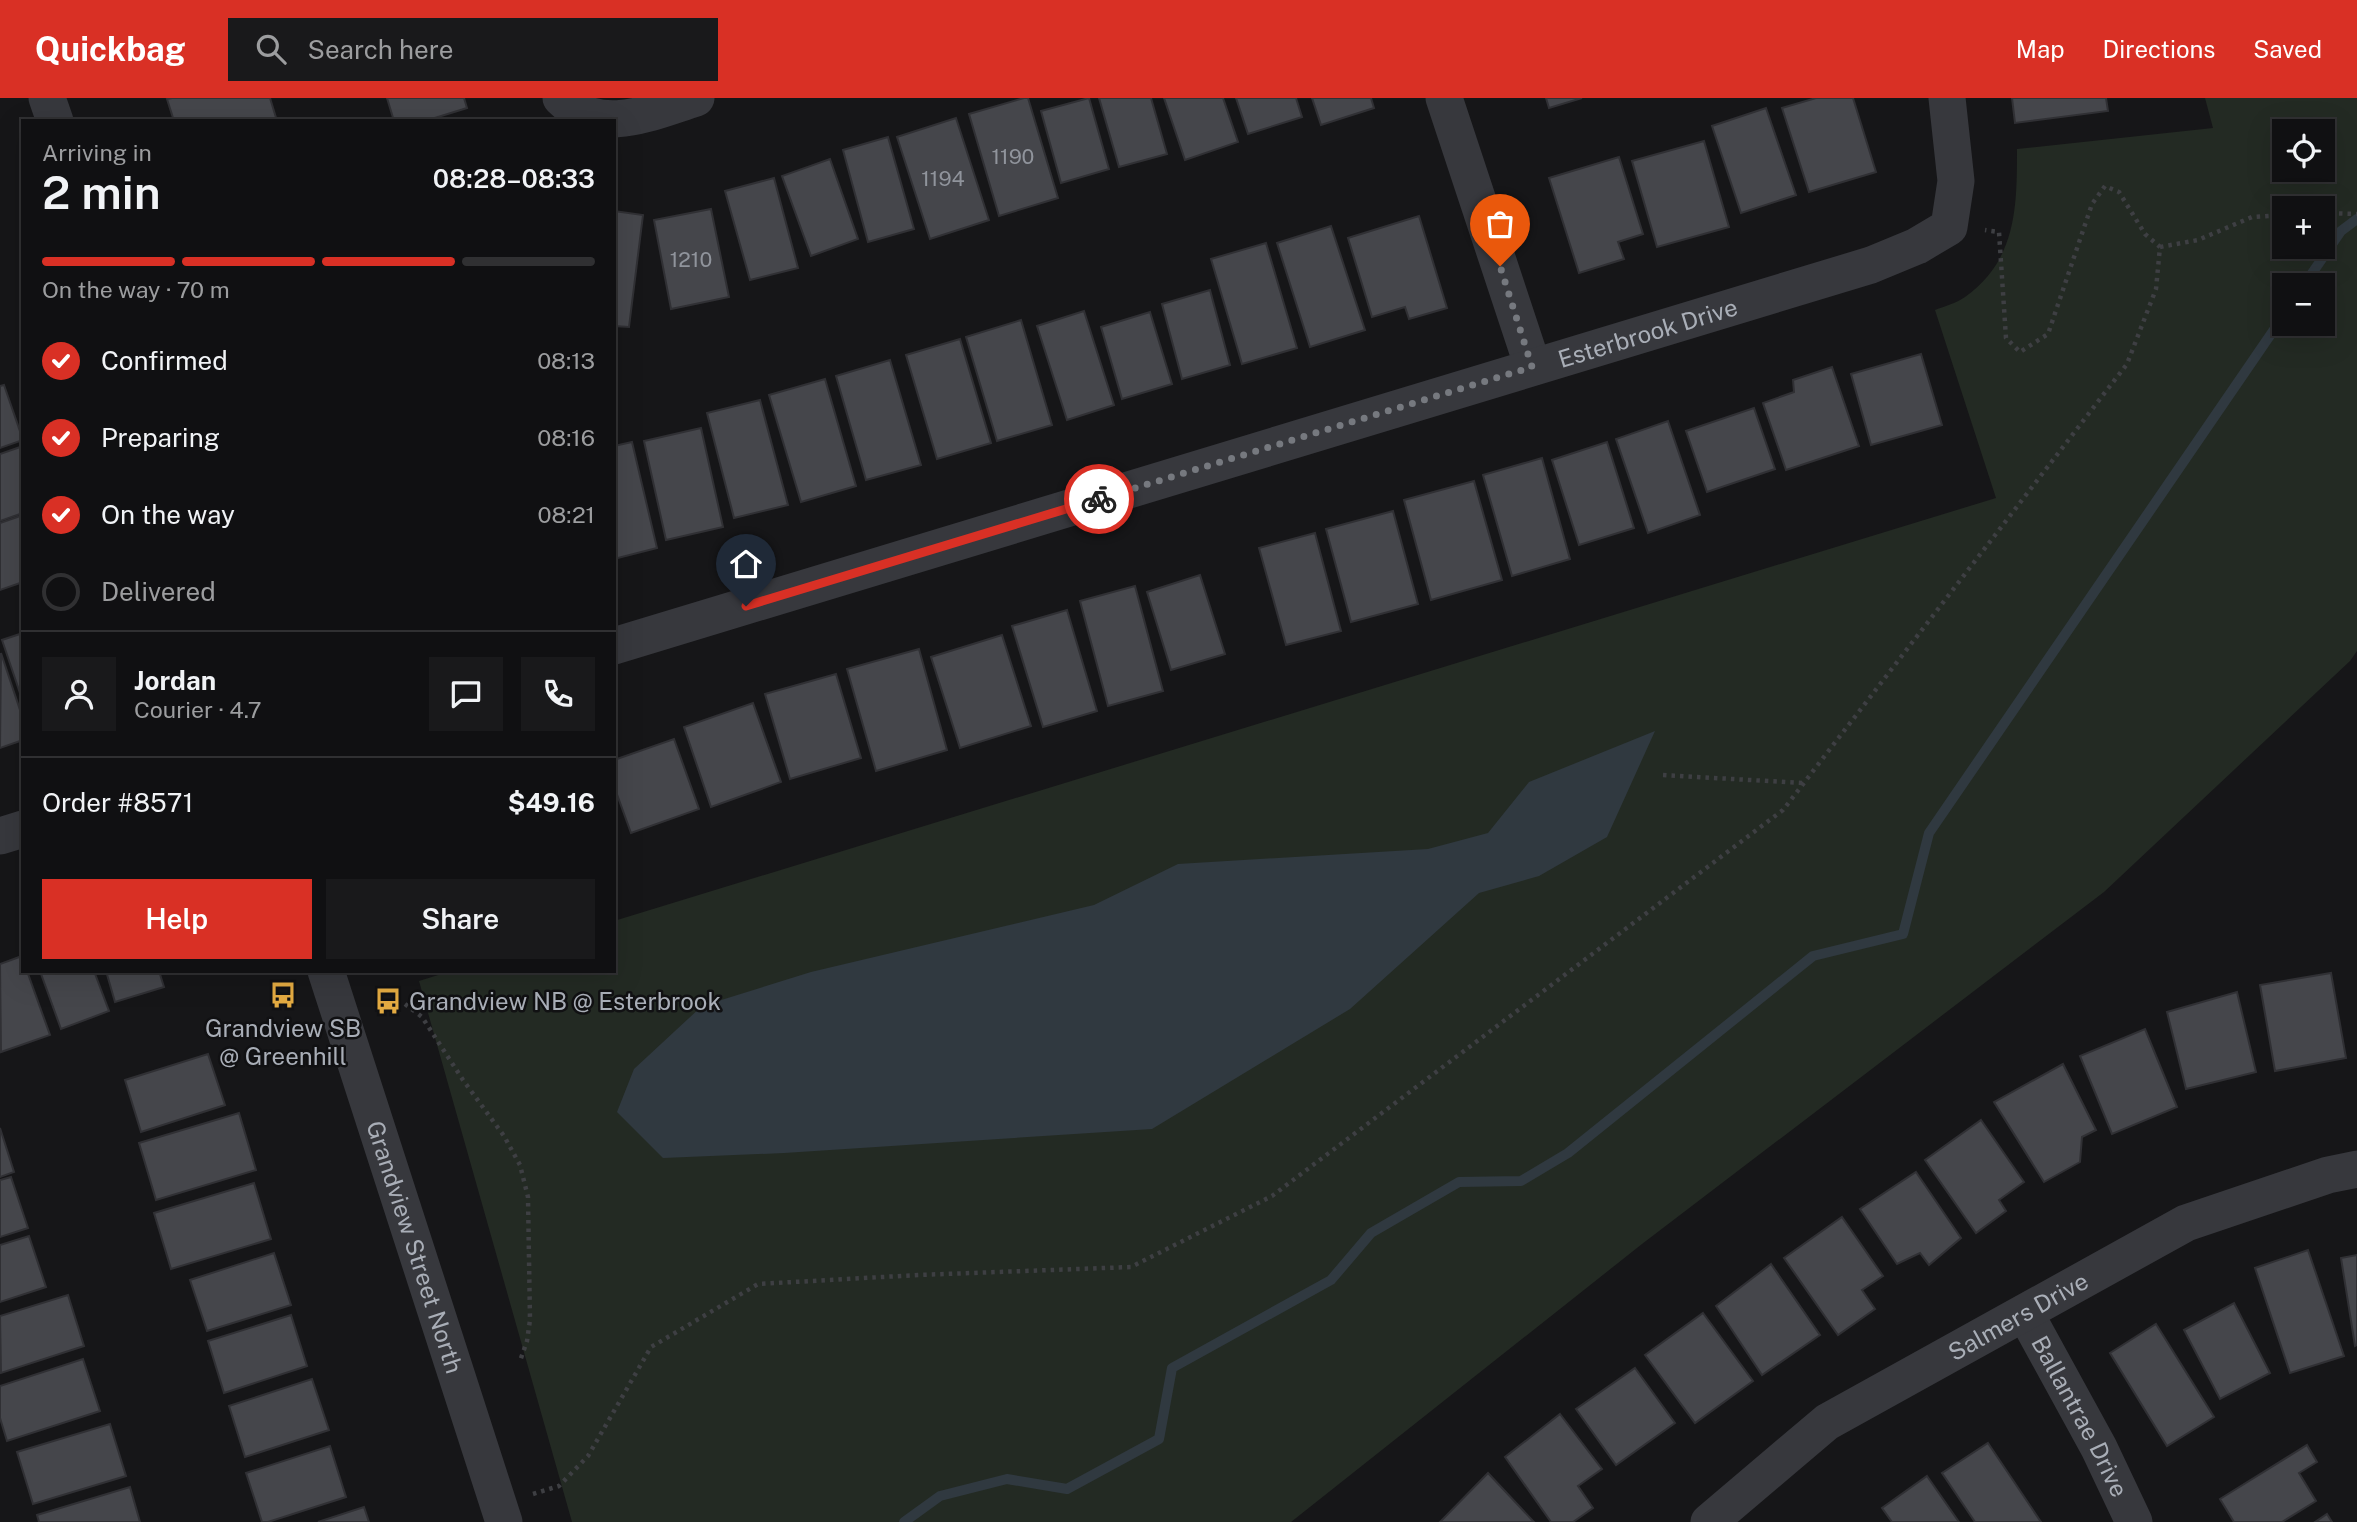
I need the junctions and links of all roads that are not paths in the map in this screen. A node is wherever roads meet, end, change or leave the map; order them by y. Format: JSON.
{"nodes":[{"id":1,"x":47,"y":98,"type":"edge"},
{"id":2,"x":561,"y":98,"type":"edge"},
{"id":3,"x":696,"y":98,"type":"edge"},
{"id":4,"x":1444,"y":98,"type":"edge"},
{"id":5,"x":1947,"y":98,"type":"edge"},
{"id":6,"x":54,"y":119,"type":"edge"},
{"id":7,"x":1532,"y":367,"type":"junction"},
{"id":8,"x":616,"y":645,"type":"edge"},
{"id":9,"x":21,"y":830,"type":"edge"},
{"id":10,"x":0,"y":836,"type":"edge"},
{"id":11,"x":327,"y":973,"type":"edge"},
{"id":12,"x":2357,"y":1169,"type":"edge"},
{"id":13,"x":2025,"y":1313,"type":"junction"},
{"id":14,"x":502,"y":1513,"type":"edge"},
{"id":15,"x":1709,"y":1522,"type":"edge"},
{"id":16,"x":2134,"y":1522,"type":"edge"}],
"edges":[{"from":1,"to":6,"type":"street"},
{"from":2,"to":3,"type":"street"},
{"from":4,"to":7,"type":"street"},
{"from":5,"to":7,"type":"street","name":"Esterbrook Drive"},
{"from":7,"to":8,"type":"street","name":"Esterbrook Drive"},
{"from":9,"to":10,"type":"street"},
{"from":11,"to":14,"type":"street","name":"Grandview Street North"},
{"from":12,"to":13,"type":"street","name":"Salmers Drive"},
{"from":13,"to":15,"type":"street","name":"Salmers Drive"},
{"from":13,"to":16,"type":"street","name":"Ballantrae Drive"}]}
